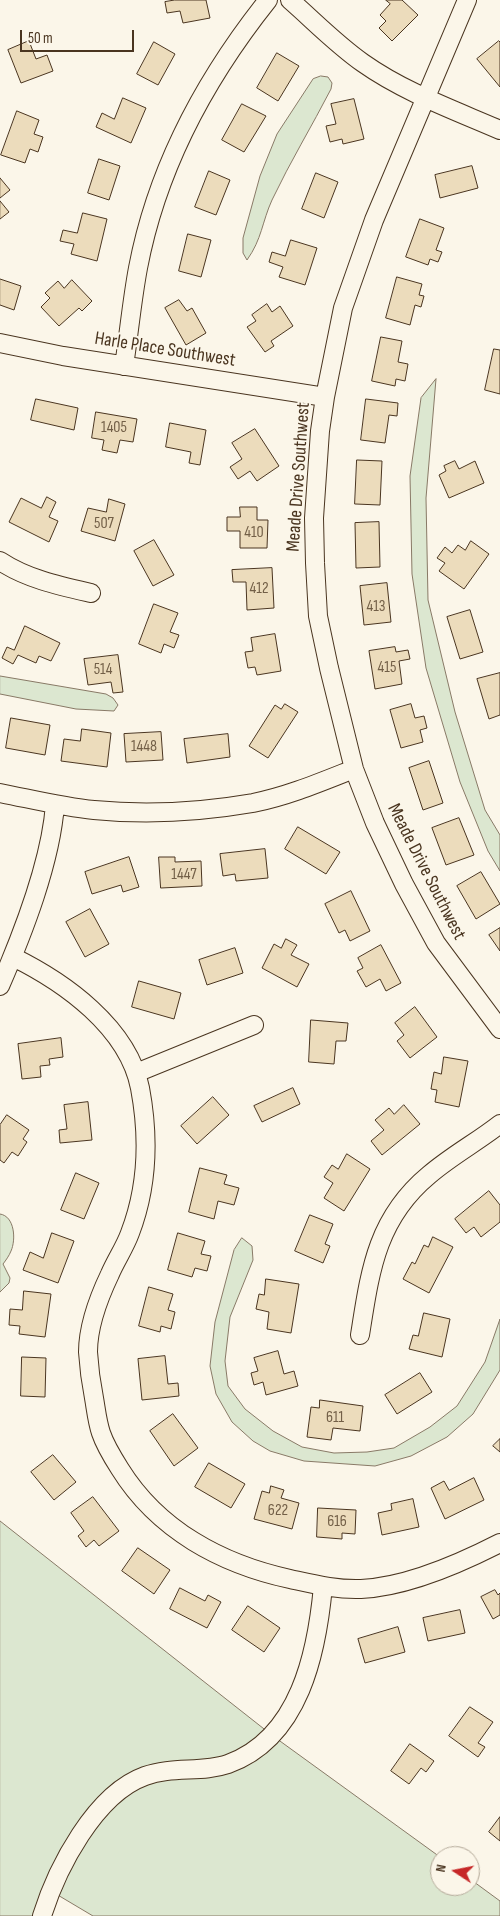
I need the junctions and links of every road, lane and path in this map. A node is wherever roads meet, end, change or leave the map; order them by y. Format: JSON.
{"nodes":[{"id":1,"x":268,"y":0,"type":"edge"},
{"id":2,"x":290,"y":0,"type":"edge"},
{"id":3,"x":467,"y":0,"type":"edge"},
{"id":4,"x":426,"y":98,"type":"junction"},
{"id":5,"x":500,"y":130,"type":"edge"},
{"id":6,"x":0,"y":343,"type":"edge"},
{"id":7,"x":124,"y":366,"type":"junction"},
{"id":8,"x":325,"y":397,"type":"junction"},
{"id":9,"x":0,"y":561,"type":"edge"},
{"id":10,"x":92,"y":593,"type":"dead end"},
{"id":11,"x":354,"y":769,"type":"junction"},
{"id":12,"x":0,"y":793,"type":"edge"},
{"id":13,"x":55,"y":804,"type":"junction"},
{"id":14,"x":13,"y":956,"type":"junction"},
{"id":15,"x":0,"y":986,"type":"edge"},
{"id":16,"x":254,"y":1025,"type":"dead end"},
{"id":17,"x":500,"y":1029,"type":"edge"},
{"id":18,"x":136,"y":1073,"type":"junction"},
{"id":19,"x":500,"y":1124,"type":"edge"},
{"id":20,"x":360,"y":1335,"type":"dead end"},
{"id":21,"x":500,"y":1543,"type":"edge"},
{"id":22,"x":323,"y":1586,"type":"junction"},
{"id":23,"x":42,"y":1916,"type":"edge"}],
"edges":[{"from":1,"to":7,"type":"street"},
{"from":2,"to":4,"type":"street"},
{"from":3,"to":4,"type":"street","name":"Meade Drive Southwest"},
{"from":4,"to":5,"type":"street"},
{"from":4,"to":8,"type":"street","name":"Meade Drive Southwest"},
{"from":6,"to":7,"type":"street","name":"Harle Place Southwest"},
{"from":7,"to":8,"type":"street","name":"Harle Place Southwest"},
{"from":8,"to":11,"type":"street","name":"Meade Drive Southwest"},
{"from":9,"to":10,"type":"street"},
{"from":11,"to":13,"type":"street"},
{"from":11,"to":17,"type":"street","name":"Meade Drive Southwest"},
{"from":12,"to":13,"type":"street"},
{"from":13,"to":14,"type":"street"},
{"from":14,"to":15,"type":"street"},
{"from":14,"to":18,"type":"street"},
{"from":16,"to":18,"type":"street"},
{"from":18,"to":22,"type":"street"},
{"from":19,"to":20,"type":"street"},
{"from":21,"to":22,"type":"street"},
{"from":22,"to":23,"type":"street"}]}
